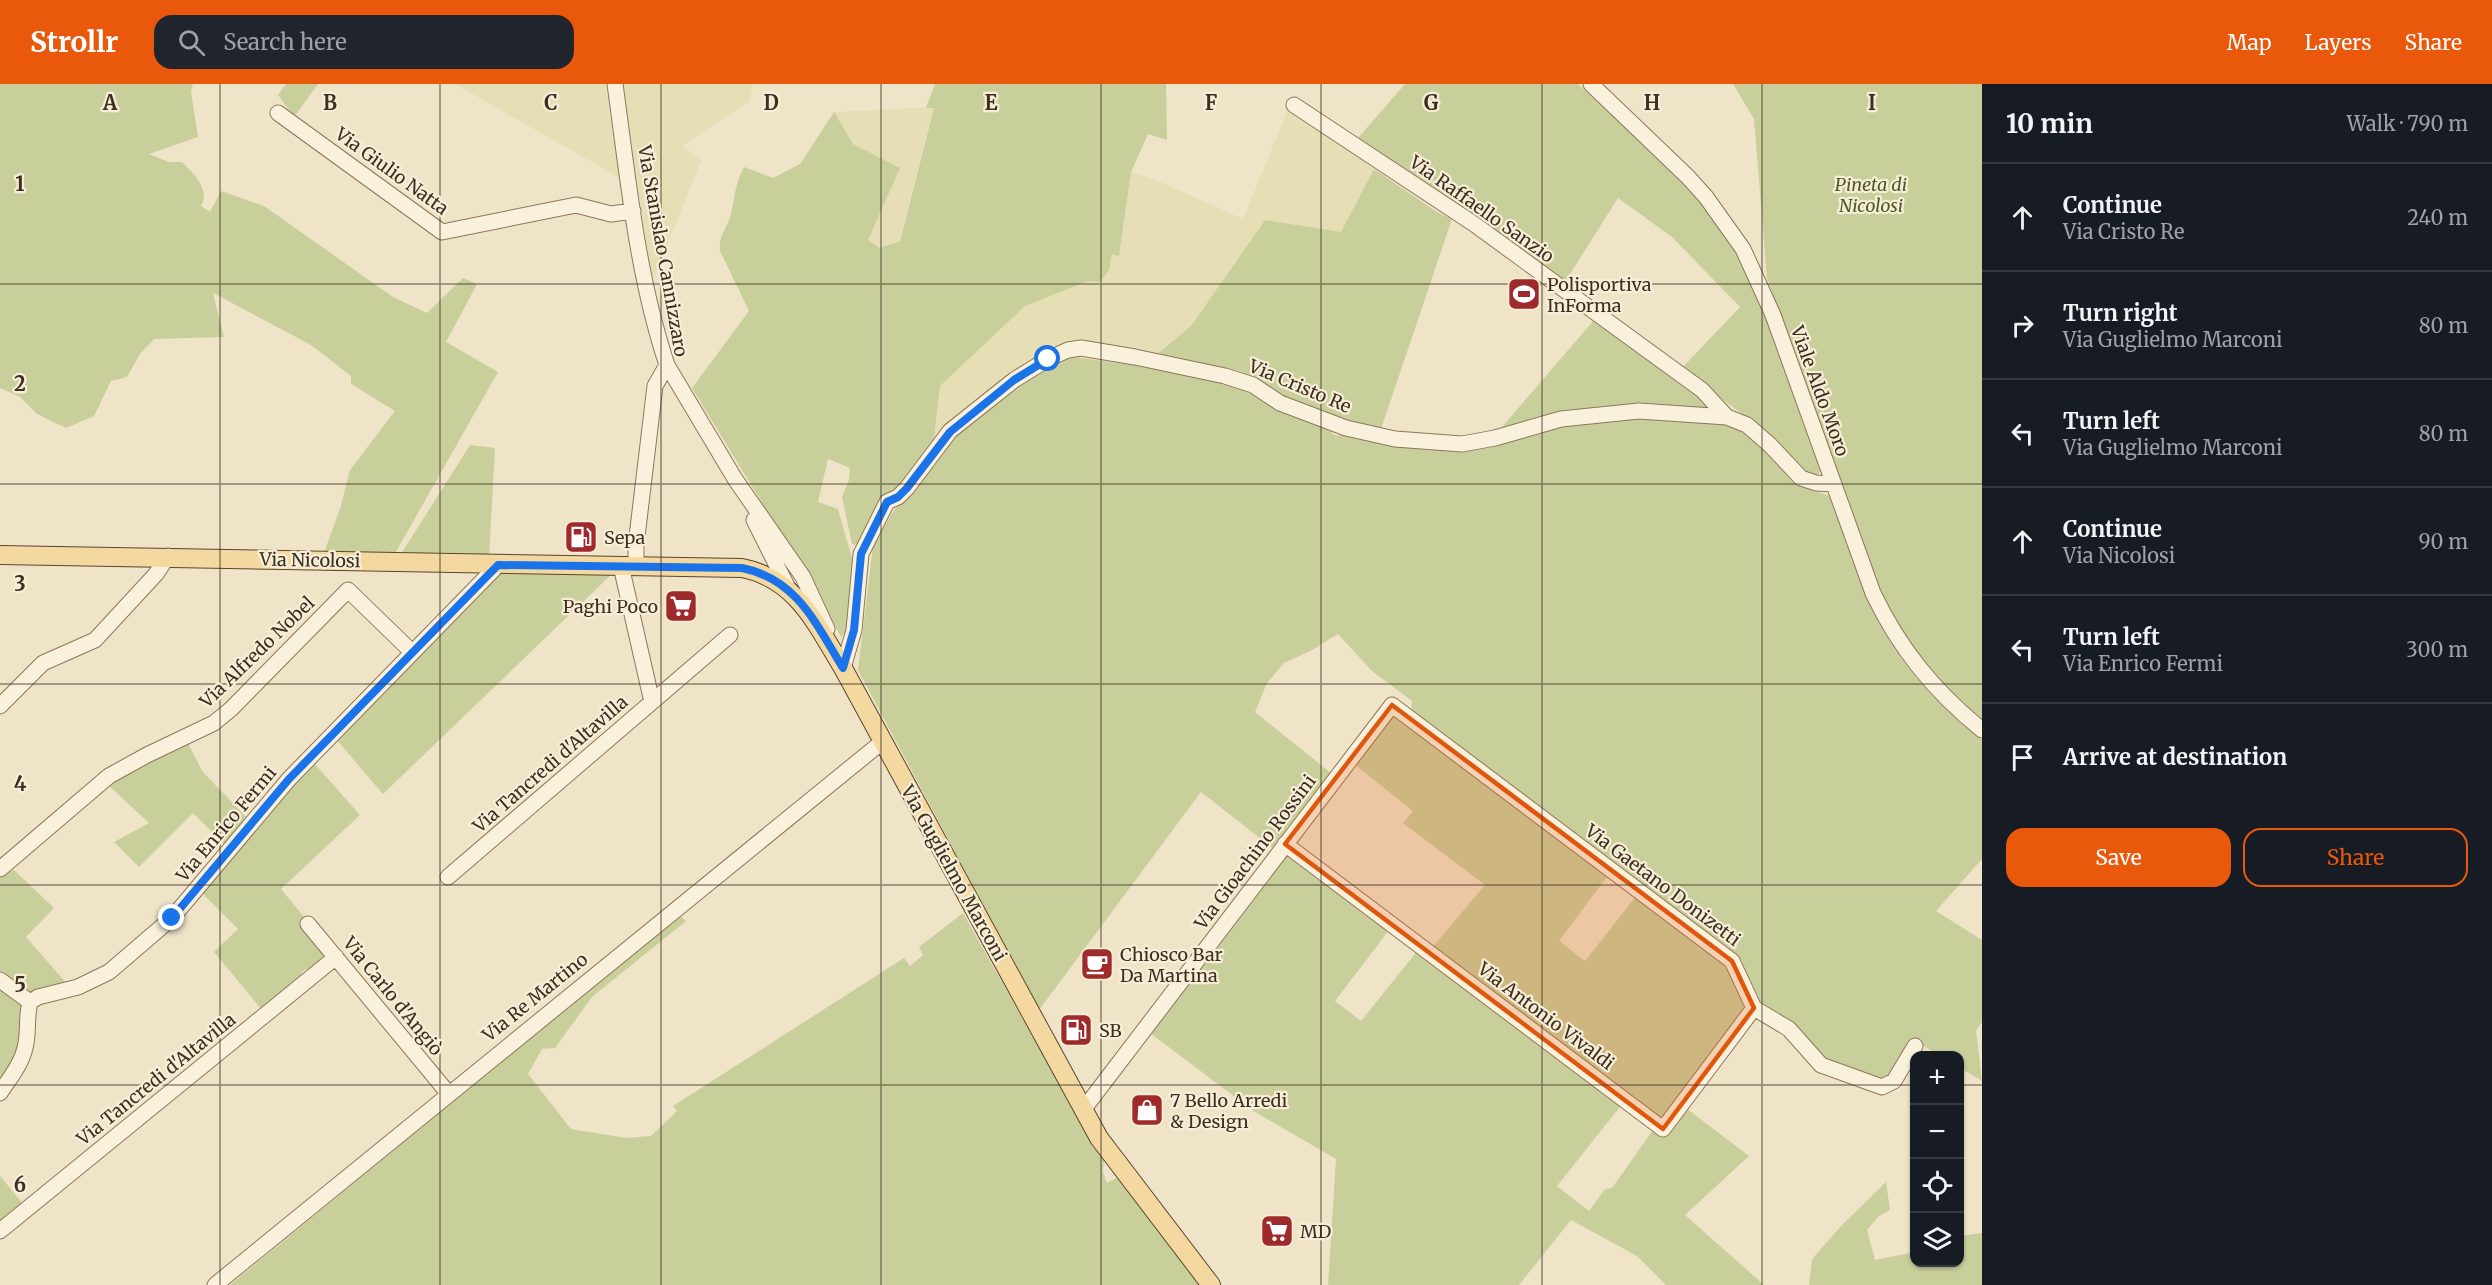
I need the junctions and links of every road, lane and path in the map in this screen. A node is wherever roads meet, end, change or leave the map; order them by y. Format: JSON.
{"nodes":[{"id":1,"x":615,"y":84,"type":"edge"},
{"id":2,"x":1591,"y":84,"type":"edge"},
{"id":3,"x":1294,"y":105,"type":"dead end"},
{"id":4,"x":278,"y":113,"type":"dead end"},
{"id":5,"x":633,"y":211,"type":"junction"},
{"id":6,"x":667,"y":365,"type":"junction"},
{"id":7,"x":1727,"y":417,"type":"junction"},
{"id":8,"x":735,"y":479,"type":"junction"},
{"id":9,"x":1833,"y":484,"type":"junction"},
{"id":10,"x":0,"y":555,"type":"edge"},
{"id":11,"x":168,"y":556,"type":"junction"},
{"id":12,"x":498,"y":565,"type":"junction"},
{"id":13,"x":628,"y":566,"type":"junction"},
{"id":14,"x":790,"y":591,"type":"junction"},
{"id":15,"x":730,"y":635,"type":"dead end"},
{"id":16,"x":412,"y":652,"type":"junction"},
{"id":17,"x":843,"y":668,"type":"junction"},
{"id":18,"x":652,"y":702,"type":"junction"},
{"id":19,"x":1392,"y":705,"type":"joint"},
{"id":20,"x":0,"y":706,"type":"edge"},
{"id":21,"x":1982,"y":730,"type":"edge"},
{"id":22,"x":882,"y":742,"type":"junction"},
{"id":23,"x":1285,"y":844,"type":"junction"},
{"id":24,"x":0,"y":869,"type":"edge"},
{"id":25,"x":448,"y":877,"type":"dead end"},
{"id":26,"x":308,"y":924,"type":"dead end"},
{"id":27,"x":336,"y":957,"type":"junction"},
{"id":28,"x":0,"y":980,"type":"edge"},
{"id":29,"x":30,"y":1002,"type":"junction"},
{"id":30,"x":1754,"y":1008,"type":"junction"},
{"id":31,"x":1915,"y":1046,"type":"dead end"},
{"id":32,"x":0,"y":1093,"type":"edge"},
{"id":33,"x":448,"y":1093,"type":"junction"},
{"id":34,"x":1083,"y":1110,"type":"junction"},
{"id":35,"x":0,"y":1231,"type":"edge"},
{"id":36,"x":215,"y":1285,"type":"edge"},
{"id":37,"x":1212,"y":1285,"type":"edge"}],
"edges":[{"from":1,"to":5,"type":"street","name":"Via Stanislao Cannizzaro"},
{"from":2,"to":9,"type":"street","name":"Viale Aldo Moro"},
{"from":3,"to":7,"type":"street","name":"Via Raffaello Sanzio"},
{"from":4,"to":5,"type":"street","name":"Via Giulio Natta"},
{"from":5,"to":6,"type":"street","name":"Via Stanislao Cannizzaro"},
{"from":6,"to":8,"type":"street"},
{"from":6,"to":13,"type":"street","name":"Via Stanislao Cannizzaro"},
{"from":7,"to":9,"type":"street","name":"Via Cristo Re"},
{"from":7,"to":17,"type":"street","name":"Via Cristo Re"},
{"from":8,"to":14,"type":"street"},
{"from":8,"to":17,"type":"street"},
{"from":9,"to":21,"type":"street","name":"Viale Aldo Moro"},
{"from":10,"to":11,"type":"main road","name":"Via Nicolosi"},
{"from":11,"to":12,"type":"main road","name":"Via Nicolosi"},
{"from":11,"to":20,"type":"street"},
{"from":12,"to":13,"type":"main road","name":"Via Nicolosi"},
{"from":12,"to":16,"type":"street","name":"Via Enrico Fermi"},
{"from":13,"to":14,"type":"main road","name":"Via Guglielmo Marconi"},
{"from":13,"to":18,"type":"street","name":"Via Tancredi d'Altavilla"},
{"from":14,"to":17,"type":"main road","name":"Via Guglielmo Marconi"},
{"from":15,"to":18,"type":"street"},
{"from":16,"to":24,"type":"street","name":"Via Alfredo Nobel"},
{"from":16,"to":29,"type":"street","name":"Via Enrico Fermi"},
{"from":17,"to":22,"type":"main road","name":"Via Guglielmo Marconi"},
{"from":18,"to":25,"type":"street","name":"Via Tancredi d'Altavilla"},
{"from":19,"to":23,"type":"street","name":"Via Gioachino Rossini"},
{"from":19,"to":30,"type":"street","name":"Via Gaetano Donizetti"},
{"from":22,"to":33,"type":"street","name":"Via Re Martino"},
{"from":22,"to":34,"type":"main road","name":"Via Guglielmo Marconi"},
{"from":23,"to":30,"type":"street","name":"Via Antonio Vivaldi"},
{"from":23,"to":34,"type":"street","name":"Via Gioachino Rossini"},
{"from":26,"to":27,"type":"street","name":"Via Carlo d'Angiò"},
{"from":27,"to":33,"type":"street","name":"Via Carlo d'Angiò"},
{"from":27,"to":35,"type":"street","name":"Via Tancredi d'Altavilla"},
{"from":28,"to":29,"type":"street"},
{"from":29,"to":32,"type":"street"},
{"from":30,"to":31,"type":"street"},
{"from":33,"to":36,"type":"street","name":"Via Re Martino"},
{"from":34,"to":37,"type":"main road","name":"Via Guglielmo Marconi"}]}
